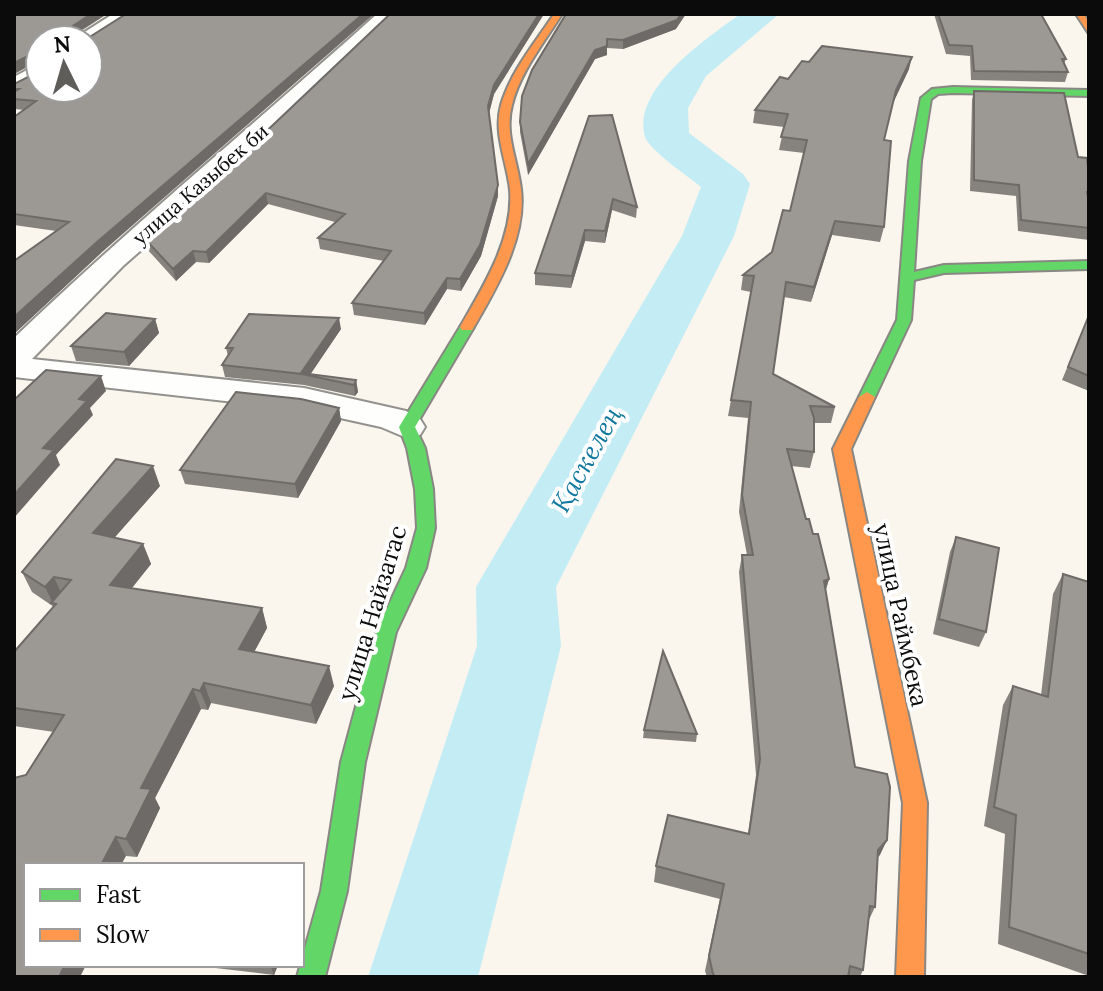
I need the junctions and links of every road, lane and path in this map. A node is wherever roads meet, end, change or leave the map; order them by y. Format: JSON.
{"nodes":[{"id":1,"x":127,"y":14,"type":"edge"},
{"id":2,"x":388,"y":14,"type":"edge"},
{"id":3,"x":558,"y":14,"type":"edge"},
{"id":4,"x":1080,"y":14,"type":"edge"},
{"id":5,"x":104,"y":27,"type":"edge"},
{"id":6,"x":1089,"y":31,"type":"edge"},
{"id":7,"x":1089,"y":93,"type":"edge"},
{"id":8,"x":1089,"y":265,"type":"edge"},
{"id":9,"x":908,"y":277,"type":"junction"},
{"id":10,"x":15,"y":357,"type":"edge"},
{"id":11,"x":407,"y":427,"type":"junction"},
{"id":12,"x":311,"y":977,"type":"edge"},
{"id":13,"x":910,"y":977,"type":"edge"}],
"edges":[{"from":1,"to":5,"type":"street"},
{"from":2,"to":10,"type":"street","name":"улица Казыбек би"},
{"from":3,"to":11,"type":"street"},
{"from":4,"to":6,"type":"street"},
{"from":7,"to":9,"type":"street","name":"улица Раймбека"},
{"from":8,"to":9,"type":"street"},
{"from":9,"to":13,"type":"street","name":"улица Раймбека"},
{"from":10,"to":11,"type":"street"},
{"from":11,"to":12,"type":"street","name":"улица Найзатас"}]}
